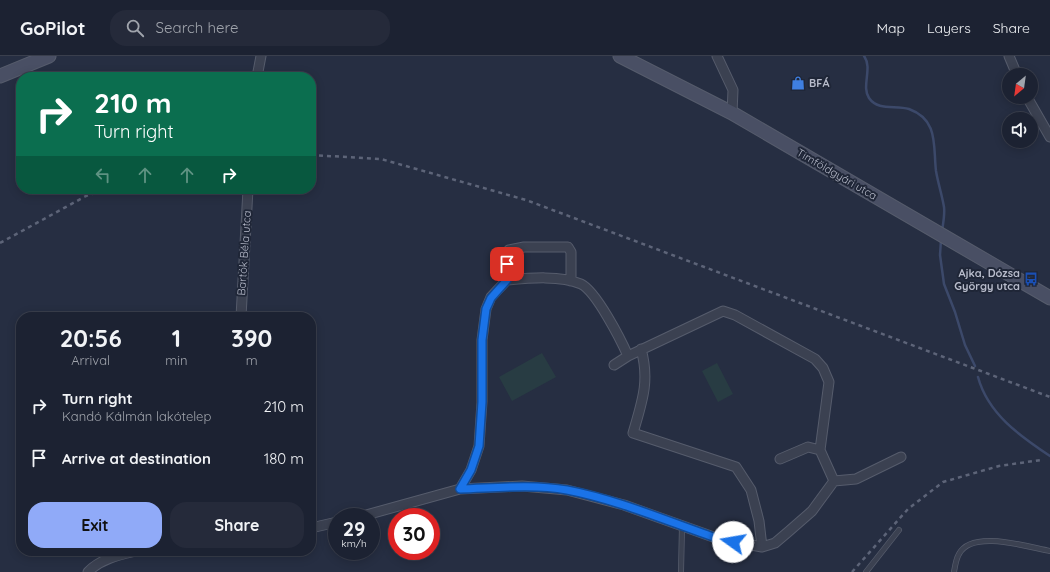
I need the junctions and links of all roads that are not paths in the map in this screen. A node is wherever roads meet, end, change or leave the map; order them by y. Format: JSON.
{"nodes":[{"id":1,"x":49,"y":56,"type":"edge"},
{"id":2,"x":261,"y":56,"type":"edge"},
{"id":3,"x":620,"y":56,"type":"edge"},
{"id":4,"x":717,"y":56,"type":"edge"},
{"id":5,"x":1009,"y":56,"type":"edge"},
{"id":6,"x":1014,"y":68,"type":"edge"},
{"id":7,"x":258,"y":72,"type":"edge"},
{"id":8,"x":0,"y":76,"type":"edge"},
{"id":9,"x":1031,"y":104,"type":"edge"},
{"id":10,"x":732,"y":113,"type":"junction"},
{"id":11,"x":1050,"y":137,"type":"edge"},
{"id":12,"x":248,"y":194,"type":"edge"},
{"id":13,"x":507,"y":280,"type":"junction"},
{"id":14,"x":571,"y":281,"type":"junction"},
{"id":15,"x":1050,"y":298,"type":"edge"},
{"id":16,"x":241,"y":312,"type":"edge"},
{"id":17,"x":641,"y":349,"type":"junction"},
{"id":18,"x":628,"y":356,"type":"junction"},
{"id":19,"x":614,"y":365,"type":"dead end"},
{"id":20,"x":820,"y":450,"type":"junction"},
{"id":21,"x":901,"y":457,"type":"dead end"},
{"id":22,"x":780,"y":459,"type":"dead end"},
{"id":23,"x":834,"y":481,"type":"junction"},
{"id":24,"x":460,"y":489,"type":"junction"},
{"id":25,"x":380,"y":511,"type":"edge"},
{"id":26,"x":328,"y":524,"type":"edge"},
{"id":27,"x":682,"y":526,"type":"junction"},
{"id":28,"x":316,"y":527,"type":"edge"},
{"id":29,"x":899,"y":530,"type":"dead end"},
{"id":30,"x":762,"y":547,"type":"junction"},
{"id":31,"x":1050,"y":551,"type":"edge"},
{"id":32,"x":115,"y":556,"type":"edge"},
{"id":33,"x":88,"y":572,"type":"edge"},
{"id":34,"x":682,"y":572,"type":"edge"},
{"id":35,"x":866,"y":572,"type":"edge"},
{"id":36,"x":954,"y":572,"type":"edge"}],
"edges":[{"from":1,"to":8,"type":"main road"},
{"from":2,"to":7,"type":"street"},
{"from":3,"to":10,"type":"main road","name":"Timföldgyári utca"},
{"from":4,"to":10,"type":"street"},
{"from":5,"to":6,"type":"street"},
{"from":9,"to":11,"type":"street"},
{"from":10,"to":15,"type":"main road","name":"Timföldgyári utca"},
{"from":12,"to":16,"type":"street","name":"Bartók Béla utca"},
{"from":13,"to":14,"type":"street"},
{"from":13,"to":14,"type":"street"},
{"from":13,"to":24,"type":"street"},
{"from":14,"to":18,"type":"street"},
{"from":17,"to":18,"type":"street"},
{"from":17,"to":20,"type":"street"},
{"from":17,"to":30,"type":"street"},
{"from":18,"to":19,"type":"street"},
{"from":20,"to":22,"type":"street"},
{"from":20,"to":23,"type":"street"},
{"from":21,"to":23,"type":"street"},
{"from":23,"to":30,"type":"street"},
{"from":24,"to":25,"type":"street"},
{"from":24,"to":27,"type":"street"},
{"from":26,"to":28,"type":"street"},
{"from":27,"to":30,"type":"street"},
{"from":27,"to":34,"type":"lane"},
{"from":29,"to":35,"type":"lane"},
{"from":31,"to":36,"type":"lane"},
{"from":32,"to":33,"type":"street"}]}
